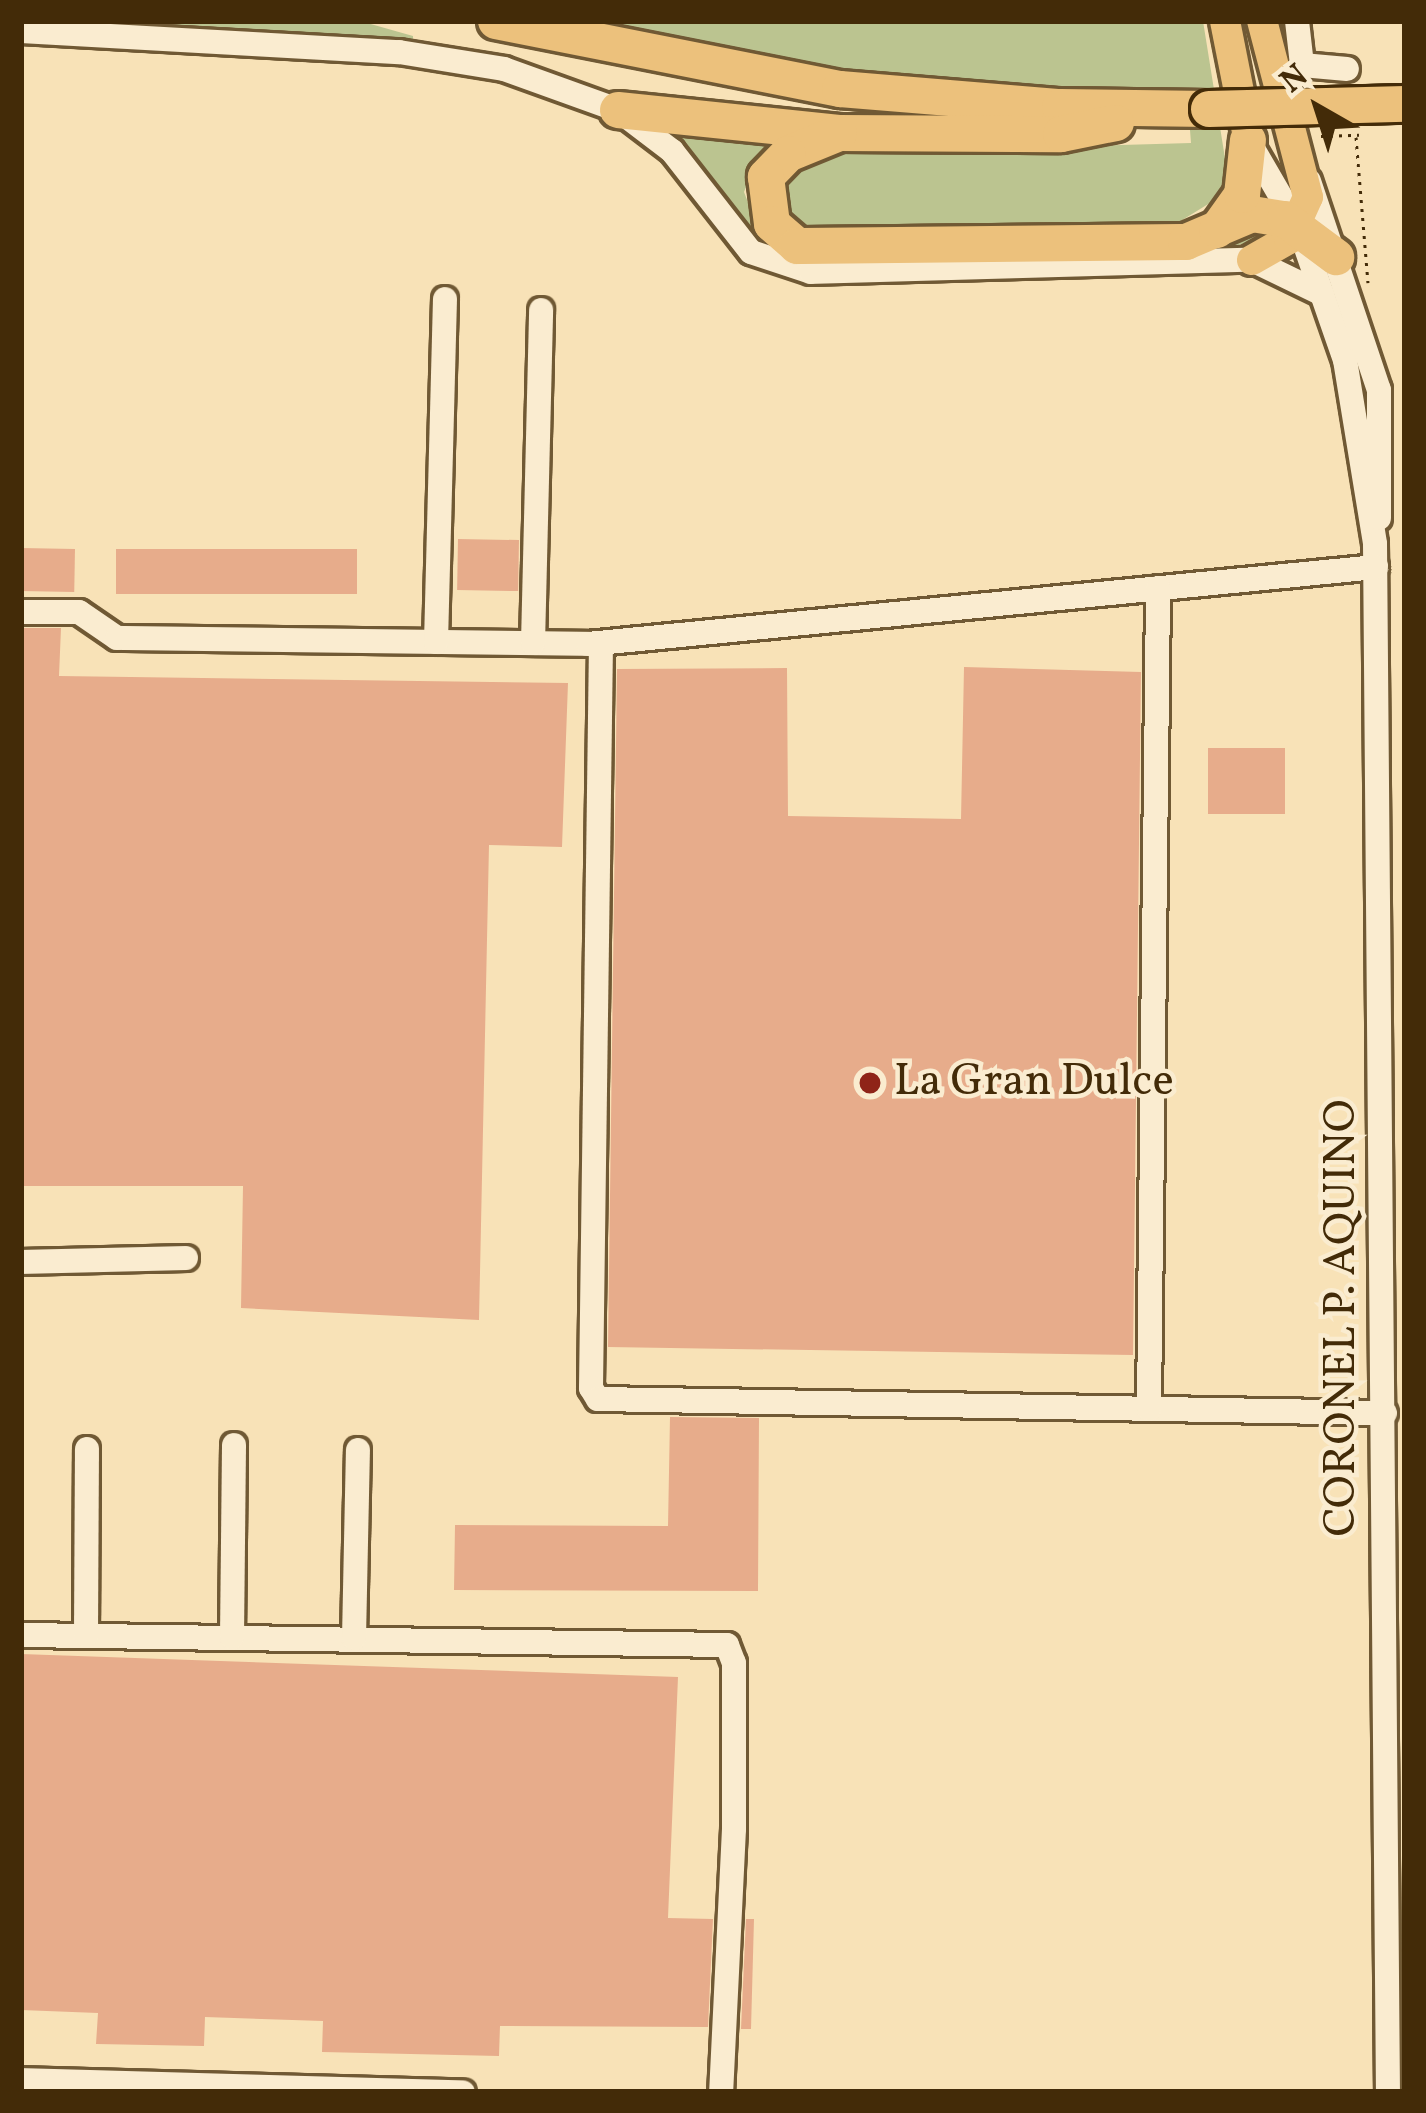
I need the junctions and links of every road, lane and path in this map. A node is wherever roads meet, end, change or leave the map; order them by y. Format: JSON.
{"nodes":[{"id":1,"x":496,"y":21,"type":"edge"},
{"id":2,"x":1225,"y":21,"type":"edge"},
{"id":3,"x":1262,"y":21,"type":"edge"},
{"id":4,"x":1297,"y":21,"type":"edge"},
{"id":5,"x":21,"y":31,"type":"edge"},
{"id":6,"x":1347,"y":69,"type":"dead end"},
{"id":7,"x":1405,"y":104,"type":"edge"},
{"id":8,"x":1197,"y":109,"type":"junction"},
{"id":9,"x":618,"y":110,"type":"junction"},
{"id":10,"x":839,"y":133,"type":"junction"},
{"id":11,"x":1356,"y":136,"type":"dead end"},
{"id":12,"x":1248,"y":140,"type":"junction"},
{"id":13,"x":1308,"y":180,"type":"junction"},
{"id":14,"x":1299,"y":228,"type":"junction"},
{"id":15,"x":1217,"y":230,"type":"junction"},
{"id":16,"x":1336,"y":257,"type":"junction"},
{"id":17,"x":1252,"y":260,"type":"junction"},
{"id":18,"x":1322,"y":294,"type":"junction"},
{"id":19,"x":1350,"y":294,"type":"junction"},
{"id":20,"x":446,"y":299,"type":"dead end"},
{"id":21,"x":541,"y":310,"type":"dead end"},
{"id":22,"x":1376,"y":555,"type":"junction"},
{"id":23,"x":1158,"y":588,"type":"junction"},
{"id":24,"x":21,"y":612,"type":"edge"},
{"id":25,"x":436,"y":642,"type":"junction"},
{"id":26,"x":601,"y":643,"type":"junction"},
{"id":27,"x":533,"y":644,"type":"junction"},
{"id":28,"x":186,"y":1258,"type":"dead end"},
{"id":29,"x":21,"y":1262,"type":"edge"},
{"id":30,"x":1149,"y":1409,"type":"junction"},
{"id":31,"x":1385,"y":1413,"type":"junction"},
{"id":32,"x":234,"y":1445,"type":"dead end"},
{"id":33,"x":86,"y":1449,"type":"dead end"},
{"id":34,"x":358,"y":1450,"type":"dead end"},
{"id":35,"x":21,"y":1635,"type":"edge"},
{"id":36,"x":86,"y":1635,"type":"junction"},
{"id":37,"x":232,"y":1637,"type":"junction"},
{"id":38,"x":354,"y":1638,"type":"junction"},
{"id":39,"x":21,"y":2080,"type":"edge"},
{"id":40,"x":463,"y":2092,"type":"edge"},
{"id":41,"x":721,"y":2092,"type":"edge"},
{"id":42,"x":1388,"y":2092,"type":"edge"}],
"edges":[{"from":1,"to":8,"type":"highway"},
{"from":2,"to":12,"type":"main road"},
{"from":3,"to":13,"type":"main road"},
{"from":4,"to":6,"type":"street"},
{"from":5,"to":9,"type":"street"},
{"from":7,"to":8,"type":"highway","bridge":true},
{"from":8,"to":10,"type":"highway"},
{"from":9,"to":10,"type":"highway"},
{"from":9,"to":17,"type":"street"},
{"from":10,"to":15,"type":"highway"},
{"from":11,"to":19,"type":"path"},
{"from":12,"to":14,"type":"street","name":"CORONEL P. AQUINO"},
{"from":12,"to":15,"type":"highway"},
{"from":13,"to":14,"type":"main road"},
{"from":13,"to":16,"type":"street","name":"CORONEL P. AQUINO"},
{"from":14,"to":15,"type":"highway"},
{"from":14,"to":16,"type":"highway"},
{"from":14,"to":17,"type":"main road"},
{"from":14,"to":18,"type":"street","name":"CORONEL P. AQUINO"},
{"from":16,"to":19,"type":"street","name":"CORONEL P. AQUINO"},
{"from":17,"to":18,"type":"street"},
{"from":18,"to":22,"type":"street","name":"CORONEL P. AQUINO"},
{"from":19,"to":22,"type":"street","name":"CORONEL P. AQUINO"},
{"from":20,"to":25,"type":"street"},
{"from":21,"to":27,"type":"street"},
{"from":22,"to":23,"type":"street"},
{"from":22,"to":31,"type":"street","name":"CORONEL P. AQUINO"},
{"from":23,"to":26,"type":"street"},
{"from":23,"to":30,"type":"street"},
{"from":24,"to":25,"type":"street"},
{"from":25,"to":27,"type":"street"},
{"from":26,"to":27,"type":"street"},
{"from":26,"to":30,"type":"street"},
{"from":28,"to":29,"type":"street"},
{"from":30,"to":31,"type":"street"},
{"from":31,"to":42,"type":"street","name":"CORONEL P. AQUINO"},
{"from":32,"to":37,"type":"street"},
{"from":33,"to":36,"type":"street"},
{"from":34,"to":38,"type":"street"},
{"from":35,"to":36,"type":"street"},
{"from":36,"to":37,"type":"street"},
{"from":37,"to":38,"type":"street"},
{"from":38,"to":41,"type":"street"},
{"from":39,"to":40,"type":"street"}]}
